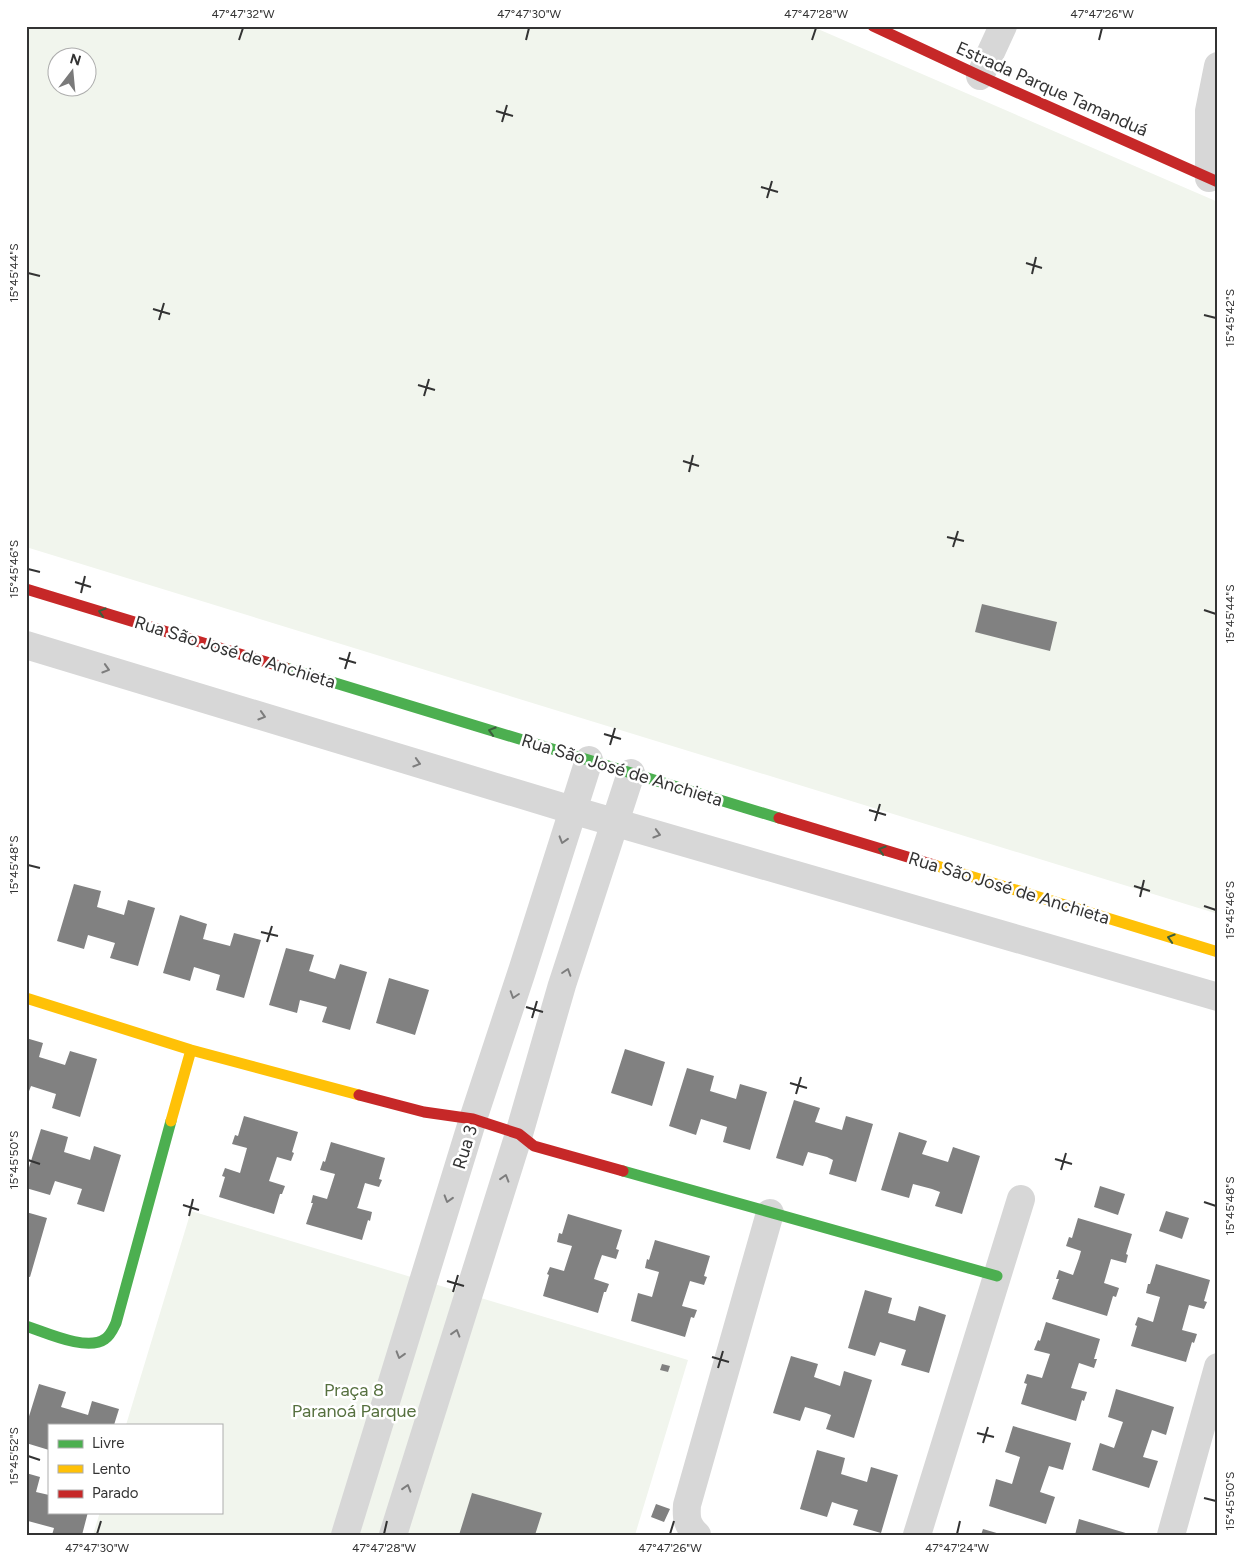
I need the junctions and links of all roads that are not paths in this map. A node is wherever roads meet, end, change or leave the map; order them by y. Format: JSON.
{"nodes":[{"id":1,"x":873,"y":26,"type":"edge"},
{"id":2,"x":1003,"y":26,"type":"edge"},
{"id":3,"x":1218,"y":66,"type":"edge"},
{"id":4,"x":980,"y":76,"type":"junction"},
{"id":5,"x":1213,"y":180,"type":"edge"},
{"id":6,"x":26,"y":589,"type":"edge"},
{"id":7,"x":26,"y":644,"type":"edge"},
{"id":8,"x":589,"y":760,"type":"junction"},
{"id":9,"x":631,"y":773,"type":"junction"},
{"id":10,"x":572,"y":810,"type":"junction"},
{"id":11,"x":616,"y":822,"type":"junction"},
{"id":12,"x":1218,"y":952,"type":"edge"},
{"id":13,"x":1218,"y":997,"type":"edge"},
{"id":14,"x":26,"y":998,"type":"edge"},
{"id":15,"x":191,"y":1050,"type":"junction"},
{"id":16,"x":473,"y":1119,"type":"junction"},
{"id":17,"x":519,"y":1134,"type":"junction"},
{"id":18,"x":1020,"y":1199,"type":"dead end"},
{"id":19,"x":770,"y":1213,"type":"junction"},
{"id":20,"x":997,"y":1276,"type":"junction"},
{"id":21,"x":26,"y":1326,"type":"edge"},
{"id":22,"x":1218,"y":1367,"type":"edge"},
{"id":23,"x":345,"y":1535,"type":"edge"},
{"id":24,"x":392,"y":1535,"type":"edge"},
{"id":25,"x":697,"y":1535,"type":"edge"},
{"id":26,"x":917,"y":1535,"type":"edge"},
{"id":27,"x":1172,"y":1535,"type":"edge"}],
"edges":[{"from":1,"to":4,"type":"street","name":"Estrada Parque Tamanduá"},
{"from":2,"to":4,"type":"street"},
{"from":3,"to":5,"type":"street"},
{"from":4,"to":5,"type":"street","name":"Estrada Parque Tamanduá"},
{"from":8,"to":6,"type":"street","name":"Rua São José de Anchieta","one_way":true},
{"from":7,"to":10,"type":"street","one_way":true},
{"from":8,"to":9,"type":"street","name":"Rua São José de Anchieta"},
{"from":8,"to":10,"type":"street","name":"Rua 3"},
{"from":9,"to":11,"type":"street"},
{"from":12,"to":9,"type":"street","name":"Rua São José de Anchieta","one_way":true},
{"from":10,"to":11,"type":"street"},
{"from":10,"to":16,"type":"street","name":"Rua 3","one_way":true},
{"from":11,"to":13,"type":"street","one_way":true},
{"from":17,"to":11,"type":"street","one_way":true},
{"from":14,"to":15,"type":"street"},
{"from":15,"to":16,"type":"street"},
{"from":15,"to":21,"type":"street"},
{"from":16,"to":17,"type":"street"},
{"from":16,"to":23,"type":"street","name":"Rua 3","one_way":true},
{"from":17,"to":19,"type":"street"},
{"from":24,"to":17,"type":"street","one_way":true},
{"from":18,"to":20,"type":"street"},
{"from":19,"to":20,"type":"street"},
{"from":19,"to":25,"type":"street"},
{"from":20,"to":26,"type":"street"},
{"from":22,"to":27,"type":"street"}]}
